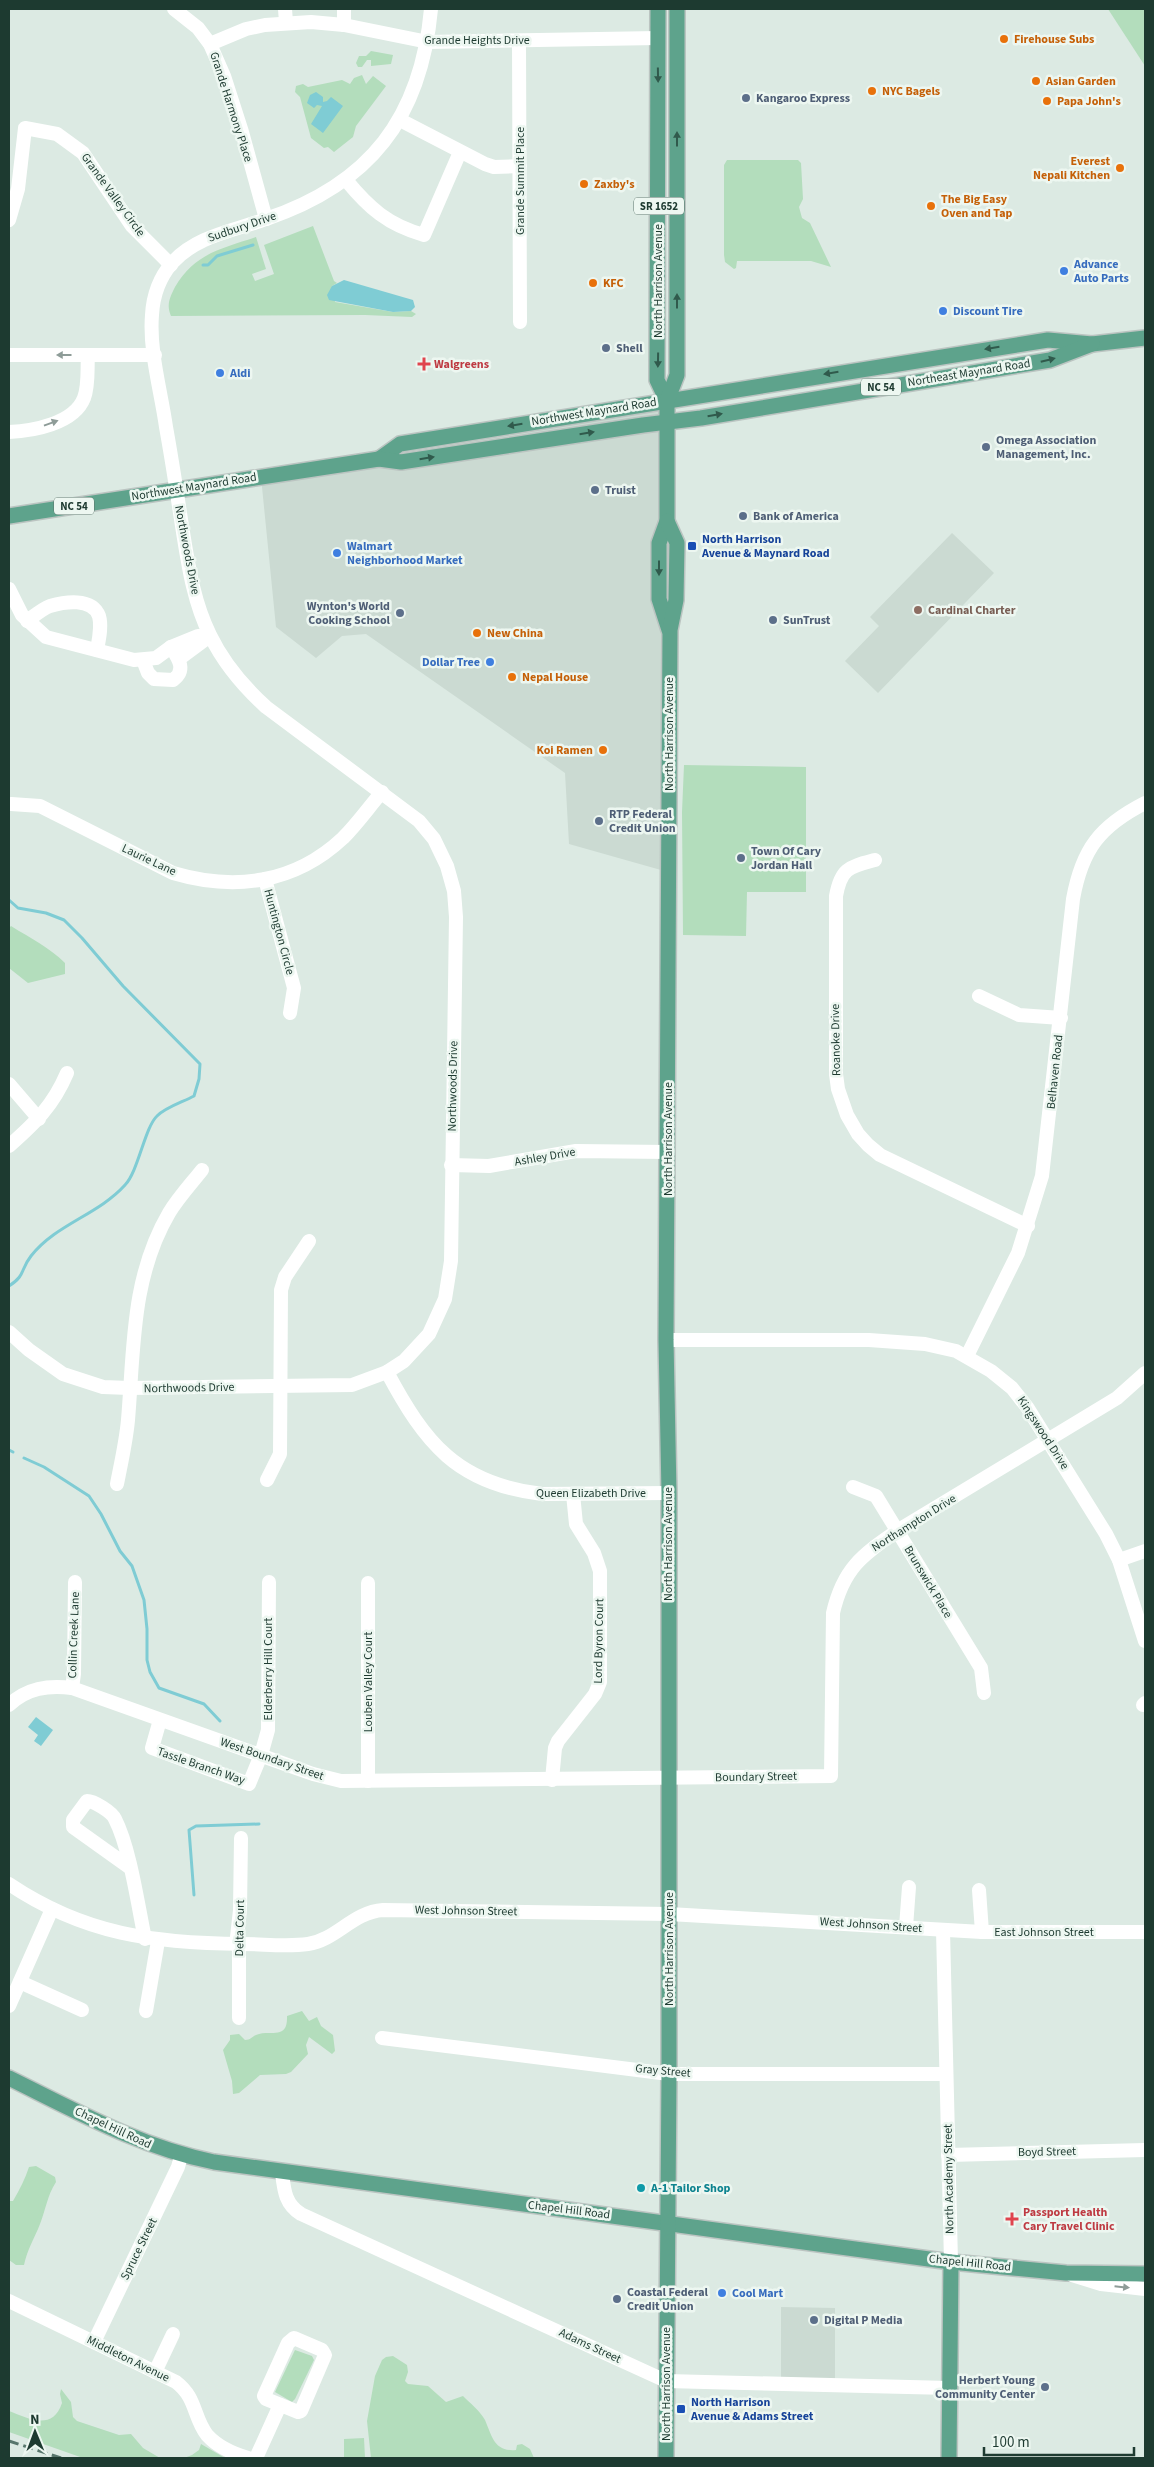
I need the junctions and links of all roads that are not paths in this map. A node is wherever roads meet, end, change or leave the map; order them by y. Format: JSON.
{"nodes":[{"id":1,"x":174,"y":9,"type":"edge"},
{"id":2,"x":344,"y":9,"type":"edge"},
{"id":3,"x":431,"y":9,"type":"edge"},
{"id":4,"x":658,"y":9,"type":"edge"},
{"id":5,"x":677,"y":9,"type":"edge"},
{"id":6,"x":286,"y":15,"type":"edge"},
{"id":7,"x":344,"y":25,"type":"junction"},
{"id":8,"x":658,"y":38,"type":"junction"},
{"id":9,"x":519,"y":41,"type":"junction"},
{"id":10,"x":428,"y":42,"type":"junction"},
{"id":11,"x":210,"y":44,"type":"junction"},
{"id":12,"x":400,"y":120,"type":"junction"},
{"id":13,"x":460,"y":152,"type":"junction"},
{"id":14,"x":520,"y":166,"type":"junction"},
{"id":15,"x":346,"y":180,"type":"junction"},
{"id":16,"x":9,"y":220,"type":"edge"},
{"id":17,"x":266,"y":220,"type":"junction"},
{"id":18,"x":171,"y":265,"type":"junction"},
{"id":19,"x":520,"y":322,"type":"dead end"},
{"id":20,"x":1145,"y":338,"type":"edge"},
{"id":21,"x":1092,"y":344,"type":"junction"},
{"id":22,"x":9,"y":355,"type":"edge"},
{"id":23,"x":88,"y":355,"type":"junction"},
{"id":24,"x":155,"y":355,"type":"junction"},
{"id":25,"x":667,"y":401,"type":"junction"},
{"id":26,"x":667,"y":422,"type":"junction"},
{"id":27,"x":9,"y":432,"type":"edge"},
{"id":28,"x":379,"y":459,"type":"junction"},
{"id":29,"x":176,"y":489,"type":"junction"},
{"id":30,"x":9,"y":516,"type":"edge"},
{"id":31,"x":9,"y":589,"type":"edge"},
{"id":32,"x":27,"y":620,"type":"junction"},
{"id":33,"x":210,"y":636,"type":"junction"},
{"id":34,"x":172,"y":647,"type":"junction"},
{"id":35,"x":97,"y":650,"type":"junction"},
{"id":36,"x":179,"y":659,"type":"junction"},
{"id":37,"x":143,"y":660,"type":"junction"},
{"id":38,"x":382,"y":792,"type":"junction"},
{"id":39,"x":1145,"y":803,"type":"edge"},
{"id":40,"x":11,"y":804,"type":"dead end"},
{"id":41,"x":875,"y":860,"type":"dead end"},
{"id":42,"x":265,"y":880,"type":"junction"},
{"id":43,"x":979,"y":996,"type":"dead end"},
{"id":44,"x":290,"y":1013,"type":"dead end"},
{"id":45,"x":1061,"y":1018,"type":"junction"},
{"id":46,"x":67,"y":1073,"type":"dead end"},
{"id":47,"x":9,"y":1084,"type":"edge"},
{"id":48,"x":39,"y":1119,"type":"junction"},
{"id":49,"x":9,"y":1146,"type":"edge"},
{"id":50,"x":668,"y":1152,"type":"junction"},
{"id":51,"x":452,"y":1165,"type":"junction"},
{"id":52,"x":202,"y":1170,"type":"dead end"},
{"id":53,"x":1028,"y":1226,"type":"junction"},
{"id":54,"x":309,"y":1241,"type":"dead end"},
{"id":55,"x":9,"y":1332,"type":"edge"},
{"id":56,"x":666,"y":1340,"type":"junction"},
{"id":57,"x":967,"y":1356,"type":"junction"},
{"id":58,"x":388,"y":1372,"type":"junction"},
{"id":59,"x":1145,"y":1373,"type":"edge"},
{"id":60,"x":280,"y":1387,"type":"junction"},
{"id":61,"x":129,"y":1388,"type":"junction"},
{"id":62,"x":1049,"y":1440,"type":"junction"},
{"id":63,"x":267,"y":1480,"type":"dead end"},
{"id":64,"x":117,"y":1484,"type":"dead end"},
{"id":65,"x":853,"y":1487,"type":"dead end"},
{"id":66,"x":668,"y":1493,"type":"junction"},
{"id":67,"x":573,"y":1494,"type":"junction"},
{"id":68,"x":897,"y":1531,"type":"junction"},
{"id":69,"x":1145,"y":1551,"type":"edge"},
{"id":70,"x":1119,"y":1560,"type":"junction"},
{"id":71,"x":75,"y":1582,"type":"dead end"},
{"id":72,"x":268,"y":1582,"type":"dead end"},
{"id":73,"x":368,"y":1583,"type":"dead end"},
{"id":74,"x":1145,"y":1641,"type":"edge"},
{"id":75,"x":72,"y":1688,"type":"junction"},
{"id":76,"x":984,"y":1693,"type":"dead end"},
{"id":77,"x":9,"y":1705,"type":"edge"},
{"id":78,"x":160,"y":1720,"type":"junction"},
{"id":79,"x":261,"y":1755,"type":"junction"},
{"id":80,"x":831,"y":1763,"type":"joint"},
{"id":81,"x":668,"y":1779,"type":"junction"},
{"id":82,"x":552,"y":1780,"type":"junction"},
{"id":83,"x":368,"y":1781,"type":"junction"},
{"id":84,"x":241,"y":1838,"type":"dead end"},
{"id":85,"x":129,"y":1867,"type":"junction"},
{"id":86,"x":9,"y":1884,"type":"edge"},
{"id":87,"x":909,"y":1887,"type":"dead end"},
{"id":88,"x":979,"y":1890,"type":"dead end"},
{"id":89,"x":52,"y":1908,"type":"junction"},
{"id":90,"x":669,"y":1914,"type":"junction"},
{"id":91,"x":906,"y":1927,"type":"junction"},
{"id":92,"x":943,"y":1930,"type":"junction"},
{"id":93,"x":982,"y":1932,"type":"junction"},
{"id":94,"x":1145,"y":1932,"type":"edge"},
{"id":95,"x":152,"y":1940,"type":"junction"},
{"id":96,"x":239,"y":1944,"type":"junction"},
{"id":97,"x":20,"y":1982,"type":"junction"},
{"id":98,"x":9,"y":2006,"type":"edge"},
{"id":99,"x":82,"y":2010,"type":"dead end"},
{"id":100,"x":146,"y":2011,"type":"dead end"},
{"id":101,"x":239,"y":2018,"type":"dead end"},
{"id":102,"x":382,"y":2038,"type":"dead end"},
{"id":103,"x":669,"y":2074,"type":"junction"},
{"id":104,"x":946,"y":2074,"type":"junction"},
{"id":105,"x":9,"y":2078,"type":"edge"},
{"id":106,"x":1145,"y":2150,"type":"edge"},
{"id":107,"x":948,"y":2155,"type":"junction"},
{"id":108,"x":181,"y":2156,"type":"junction"},
{"id":109,"x":282,"y":2173,"type":"junction"},
{"id":110,"x":668,"y":2223,"type":"junction"},
{"id":111,"x":951,"y":2262,"type":"junction"},
{"id":112,"x":1066,"y":2273,"type":"junction"},
{"id":113,"x":1145,"y":2274,"type":"edge"},
{"id":114,"x":1145,"y":2289,"type":"edge"},
{"id":115,"x":9,"y":2302,"type":"edge"},
{"id":116,"x":173,"y":2334,"type":"dead end"},
{"id":117,"x":94,"y":2342,"type":"junction"},
{"id":118,"x":155,"y":2372,"type":"junction"},
{"id":119,"x":666,"y":2381,"type":"junction"},
{"id":120,"x":949,"y":2388,"type":"junction"},
{"id":121,"x":280,"y":2405,"type":"junction"},
{"id":122,"x":248,"y":2458,"type":"edge"},
{"id":123,"x":256,"y":2458,"type":"edge"},
{"id":124,"x":666,"y":2458,"type":"edge"},
{"id":125,"x":950,"y":2458,"type":"edge"}],
"edges":[{"from":1,"to":11,"type":"street","name":"Grande Harmony Place"},
{"from":2,"to":7,"type":"street"},
{"from":3,"to":10,"type":"street","name":"Sudbury Drive"},
{"from":4,"to":8,"type":"main road","name":"North Harrison Avenue","number":"SR 1652"},
{"from":25,"to":5,"type":"main road","name":"North Harrison Avenue","number":"SR 1652","one_way":true},
{"from":6,"to":7,"type":"street","name":"Grande Heights Drive"},
{"from":6,"to":11,"type":"street","name":"Grande Heights Drive"},
{"from":7,"to":10,"type":"street","name":"Grande Heights Drive"},
{"from":8,"to":9,"type":"street","name":"Grande Heights Drive"},
{"from":8,"to":25,"type":"main road","name":"North Harrison Avenue","number":"SR 1652","one_way":true},
{"from":9,"to":10,"type":"street","name":"Grande Heights Drive"},
{"from":9,"to":14,"type":"street","name":"Grande Summit Place"},
{"from":10,"to":12,"type":"street","name":"Sudbury Drive"},
{"from":11,"to":17,"type":"street","name":"Grande Harmony Place"},
{"from":12,"to":13,"type":"street"},
{"from":12,"to":15,"type":"street","name":"Sudbury Drive"},
{"from":13,"to":14,"type":"street"},
{"from":13,"to":15,"type":"street"},
{"from":14,"to":19,"type":"street","name":"Grande Summit Place"},
{"from":15,"to":17,"type":"street","name":"Sudbury Drive"},
{"from":16,"to":18,"type":"street","name":"Grande Valley Circle"},
{"from":17,"to":18,"type":"street","name":"Sudbury Drive"},
{"from":18,"to":24,"type":"street","name":"Sudbury Drive"},
{"from":20,"to":21,"type":"main road","name":"Northeast Maynard Road","number":"NC 54"},
{"from":21,"to":25,"type":"main road","name":"Northeast Maynard Road","number":"NC 54","one_way":true},
{"from":26,"to":21,"type":"main road","name":"Northeast Maynard Road","number":"NC 54","one_way":true},
{"from":23,"to":22,"type":"street","one_way":true},
{"from":23,"to":24,"type":"street"},
{"from":27,"to":23,"type":"street","one_way":true},
{"from":24,"to":29,"type":"street","name":"Sudbury Drive"},
{"from":25,"to":26,"type":"main road","name":"North Harrison Avenue"},
{"from":25,"to":28,"type":"main road","name":"Northwest Maynard Road","number":"NC 54","one_way":true},
{"from":28,"to":26,"type":"main road","name":"Northwest Maynard Road","number":"NC 54","one_way":true},
{"from":26,"to":50,"type":"main road","name":"North Harrison Avenue"},
{"from":28,"to":29,"type":"main road","name":"Northwest Maynard Road","number":"NC 54"},
{"from":29,"to":30,"type":"main road","name":"Northwest Maynard Road","number":"NC 54"},
{"from":29,"to":33,"type":"street","name":"Northwoods Drive"},
{"from":31,"to":32,"type":"street"},
{"from":32,"to":35,"type":"street"},
{"from":32,"to":35,"type":"street"},
{"from":33,"to":34,"type":"street"},
{"from":33,"to":36,"type":"street"},
{"from":33,"to":38,"type":"street","name":"Northwoods Drive"},
{"from":34,"to":36,"type":"street"},
{"from":34,"to":37,"type":"street"},
{"from":35,"to":37,"type":"street"},
{"from":36,"to":37,"type":"street"},
{"from":38,"to":42,"type":"street","name":"Laurie Lane"},
{"from":38,"to":51,"type":"street","name":"Northwoods Drive"},
{"from":39,"to":45,"type":"street","name":"Belhaven Road"},
{"from":40,"to":42,"type":"street","name":"Laurie Lane"},
{"from":41,"to":53,"type":"street","name":"Roanoke Drive"},
{"from":42,"to":44,"type":"street","name":"Huntington Circle"},
{"from":43,"to":45,"type":"street"},
{"from":45,"to":53,"type":"street","name":"Belhaven Road"},
{"from":46,"to":48,"type":"street"},
{"from":47,"to":48,"type":"street"},
{"from":48,"to":49,"type":"street"},
{"from":50,"to":51,"type":"street","name":"Ashley Drive"},
{"from":50,"to":56,"type":"main road","name":"North Harrison Avenue"},
{"from":51,"to":58,"type":"street","name":"Northwoods Drive"},
{"from":52,"to":61,"type":"street"},
{"from":53,"to":57,"type":"street","name":"Belhaven Road"},
{"from":54,"to":60,"type":"street"},
{"from":55,"to":61,"type":"street","name":"Northwoods Drive"},
{"from":56,"to":57,"type":"street","name":"Kingswood Drive"},
{"from":56,"to":66,"type":"main road","name":"North Harrison Avenue"},
{"from":57,"to":62,"type":"street","name":"Kingswood Drive"},
{"from":58,"to":60,"type":"street","name":"Northwoods Drive"},
{"from":58,"to":67,"type":"street","name":"Queen Elizabeth Drive"},
{"from":59,"to":62,"type":"street","name":"Northampton Drive"},
{"from":60,"to":61,"type":"street","name":"Northwoods Drive"},
{"from":60,"to":63,"type":"street"},
{"from":61,"to":64,"type":"street"},
{"from":62,"to":68,"type":"street","name":"Northampton Drive"},
{"from":62,"to":70,"type":"street","name":"Kingswood Drive"},
{"from":65,"to":68,"type":"street","name":"Brunswick Place"},
{"from":66,"to":67,"type":"street","name":"Queen Elizabeth Drive"},
{"from":66,"to":81,"type":"main road","name":"North Harrison Avenue"},
{"from":67,"to":82,"type":"street","name":"Lord Byron Court"},
{"from":68,"to":76,"type":"street","name":"Brunswick Place"},
{"from":68,"to":80,"type":"street","name":"Northampton Drive"},
{"from":69,"to":70,"type":"street"},
{"from":70,"to":74,"type":"street","name":"Kingswood Drive"},
{"from":71,"to":75,"type":"street","name":"Collin Creek Lane"},
{"from":72,"to":79,"type":"street","name":"Elderberry Hill Court"},
{"from":73,"to":83,"type":"street","name":"Louben Valley Court"},
{"from":75,"to":77,"type":"street","name":"West Boundary Street"},
{"from":75,"to":78,"type":"street","name":"West Boundary Street"},
{"from":78,"to":79,"type":"street","name":"West Boundary Street"},
{"from":78,"to":79,"type":"street","name":"Tassle Branch Way"},
{"from":79,"to":83,"type":"street","name":"West Boundary Street"},
{"from":80,"to":81,"type":"street","name":"Boundary Street"},
{"from":81,"to":82,"type":"street","name":"West Boundary Street"},
{"from":81,"to":90,"type":"main road","name":"North Harrison Avenue"},
{"from":82,"to":83,"type":"street","name":"West Boundary Street"},
{"from":84,"to":96,"type":"street","name":"Delta Court"},
{"from":85,"to":85,"type":"street"},
{"from":85,"to":95,"type":"street"},
{"from":86,"to":89,"type":"street","name":"West Johnson Street"},
{"from":87,"to":91,"type":"street"},
{"from":88,"to":93,"type":"street"},
{"from":89,"to":95,"type":"street","name":"West Johnson Street"},
{"from":89,"to":97,"type":"street"},
{"from":90,"to":91,"type":"street","name":"West Johnson Street"},
{"from":90,"to":96,"type":"street","name":"West Johnson Street"},
{"from":90,"to":103,"type":"main road","name":"North Harrison Avenue"},
{"from":91,"to":92,"type":"street","name":"West Johnson Street"},
{"from":92,"to":93,"type":"street","name":"East Johnson Street"},
{"from":92,"to":104,"type":"street","name":"North Academy Street"},
{"from":93,"to":94,"type":"street","name":"East Johnson Street"},
{"from":95,"to":96,"type":"street","name":"West Johnson Street"},
{"from":95,"to":100,"type":"street"},
{"from":96,"to":101,"type":"street","name":"Delta Court"},
{"from":97,"to":98,"type":"street"},
{"from":97,"to":99,"type":"street"},
{"from":102,"to":103,"type":"street","name":"Gray Street"},
{"from":103,"to":104,"type":"street","name":"Gray Street"},
{"from":103,"to":110,"type":"main road","name":"North Harrison Avenue"},
{"from":104,"to":107,"type":"street","name":"North Academy Street"},
{"from":105,"to":108,"type":"main road","name":"Chapel Hill Road"},
{"from":106,"to":107,"type":"street","name":"Boyd Street"},
{"from":107,"to":111,"type":"street","name":"North Academy Street"},
{"from":108,"to":109,"type":"main road","name":"Chapel Hill Road"},
{"from":108,"to":117,"type":"street","name":"Spruce Street"},
{"from":109,"to":110,"type":"main road","name":"Chapel Hill Road"},
{"from":109,"to":119,"type":"street","name":"Adams Street"},
{"from":110,"to":111,"type":"main road","name":"Chapel Hill Road"},
{"from":110,"to":119,"type":"main road","name":"North Harrison Avenue"},
{"from":111,"to":112,"type":"main road","name":"Chapel Hill Road"},
{"from":111,"to":120,"type":"main road","name":"North Academy Street"},
{"from":112,"to":113,"type":"main road","name":"Chapel Hill Road"},
{"from":112,"to":114,"type":"street","one_way":true},
{"from":115,"to":117,"type":"street","name":"Middleton Avenue"},
{"from":116,"to":118,"type":"street"},
{"from":117,"to":118,"type":"street","name":"Middleton Avenue"},
{"from":118,"to":122,"type":"street","name":"Middleton Avenue"},
{"from":119,"to":120,"type":"street","name":"Adams Street"},
{"from":119,"to":124,"type":"main road","name":"North Harrison Avenue"},
{"from":120,"to":125,"type":"main road","name":"North Academy Street"},
{"from":121,"to":121,"type":"street"},
{"from":121,"to":123,"type":"street"}]}
